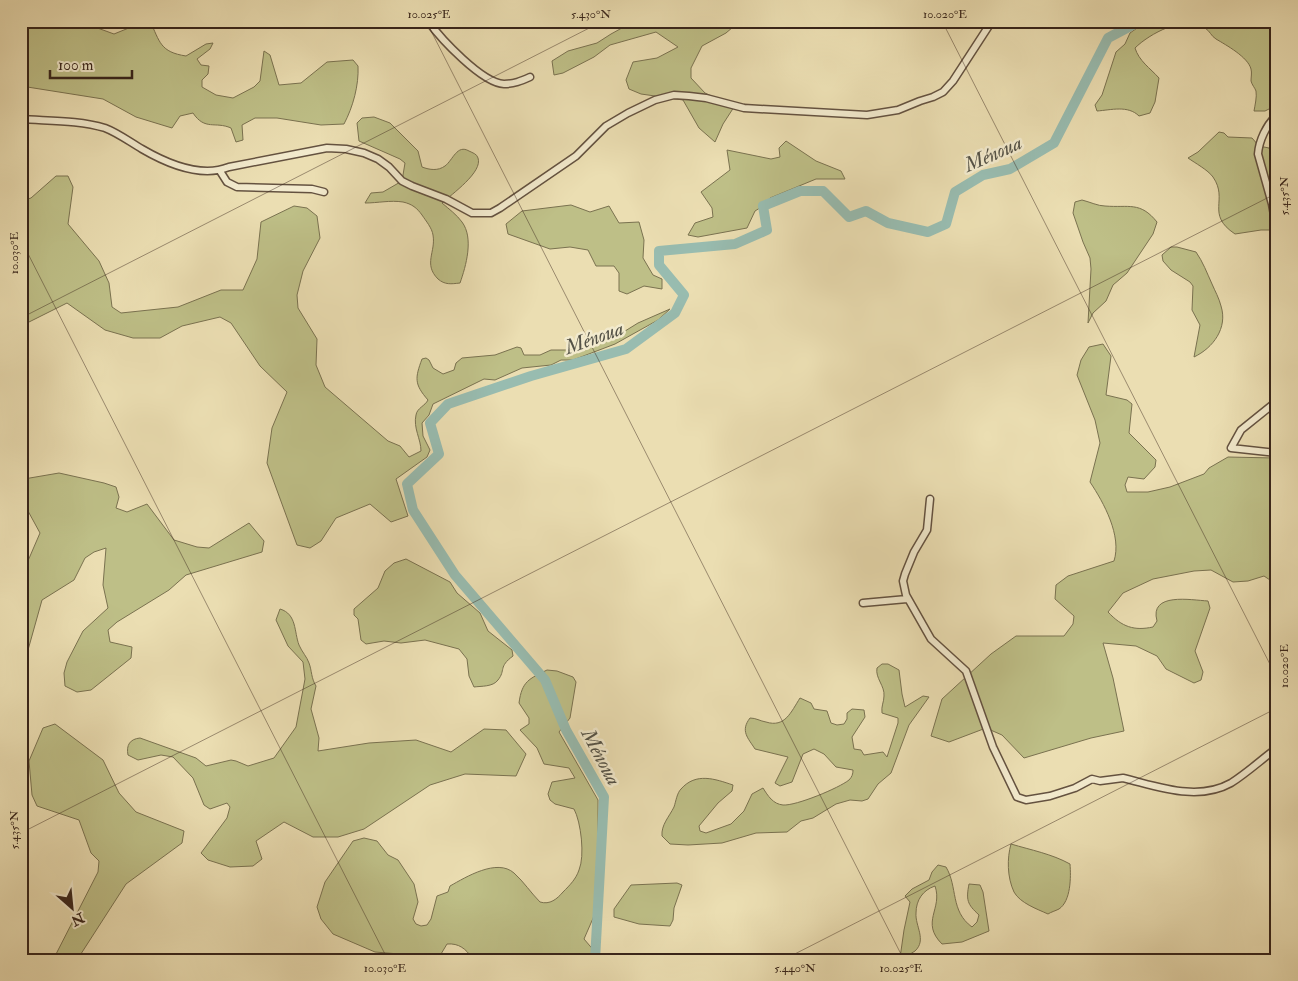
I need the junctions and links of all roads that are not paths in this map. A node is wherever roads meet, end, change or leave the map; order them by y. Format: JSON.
{"nodes":[{"id":1,"x":428,"y":21,"type":"edge"},
{"id":2,"x":992,"y":21,"type":"edge"},
{"id":3,"x":530,"y":77,"type":"dead end"},
{"id":4,"x":1277,"y":115,"type":"edge"},
{"id":5,"x":21,"y":119,"type":"edge"},
{"id":6,"x":220,"y":171,"type":"junction"},
{"id":7,"x":324,"y":192,"type":"dead end"},
{"id":8,"x":1277,"y":232,"type":"edge"},
{"id":9,"x":1277,"y":401,"type":"edge"},
{"id":10,"x":1277,"y":453,"type":"edge"},
{"id":11,"x":930,"y":499,"type":"dead end"},
{"id":12,"x":907,"y":600,"type":"junction"},
{"id":13,"x":862,"y":603,"type":"dead end"},
{"id":14,"x":1277,"y":748,"type":"edge"}],
"edges":[{"from":1,"to":3,"type":"street"},
{"from":2,"to":6,"type":"street"},
{"from":4,"to":8,"type":"street"},
{"from":5,"to":6,"type":"street"},
{"from":6,"to":7,"type":"street"},
{"from":9,"to":10,"type":"street"},
{"from":11,"to":12,"type":"street"},
{"from":12,"to":13,"type":"street"},
{"from":12,"to":14,"type":"street"}]}
